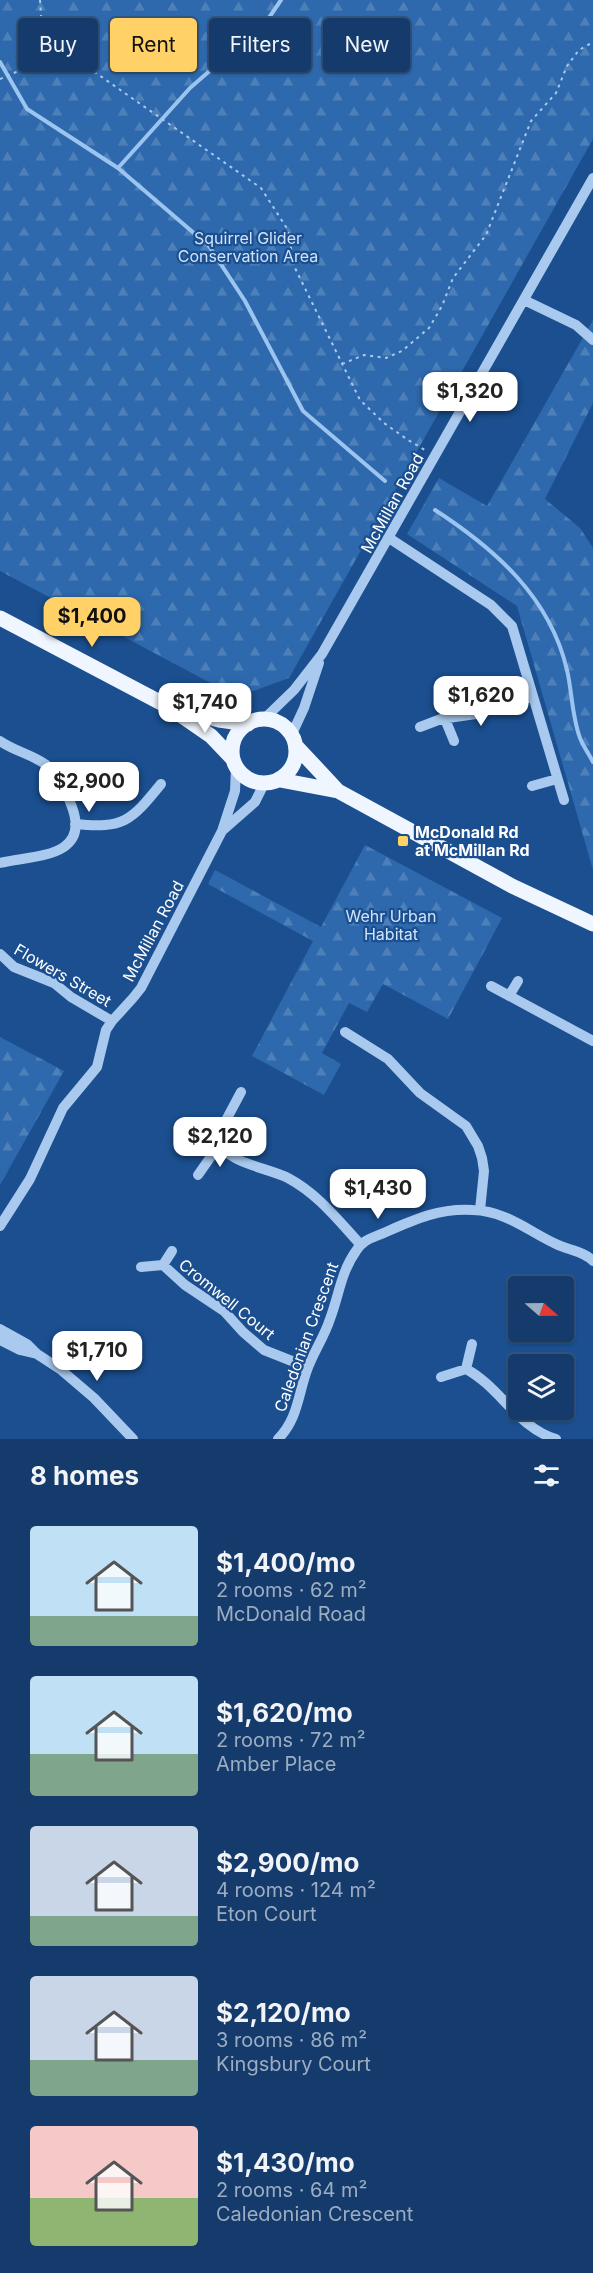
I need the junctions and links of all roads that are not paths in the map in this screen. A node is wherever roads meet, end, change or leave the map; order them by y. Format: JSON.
{"nodes":[{"id":1,"x":593,"y":178,"type":"edge"},
{"id":2,"x":524,"y":300,"type":"junction"},
{"id":3,"x":593,"y":340,"type":"edge"},
{"id":4,"x":389,"y":538,"type":"junction"},
{"id":5,"x":0,"y":618,"type":"edge"},
{"id":6,"x":322,"y":654,"type":"junction"},
{"id":7,"x":531,"y":697,"type":"junction"},
{"id":8,"x":169,"y":707,"type":"junction"},
{"id":9,"x":264,"y":719,"type":"junction"},
{"id":10,"x":445,"y":719,"type":"junction"},
{"id":11,"x":248,"y":724,"type":"junction"},
{"id":12,"x":420,"y":727,"type":"dead end"},
{"id":13,"x":294,"y":740,"type":"junction"},
{"id":14,"x":0,"y":741,"type":"edge"},
{"id":15,"x":454,"y":741,"type":"dead end"},
{"id":16,"x":234,"y":763,"type":"junction"},
{"id":17,"x":557,"y":779,"type":"junction"},
{"id":18,"x":280,"y":780,"type":"junction"},
{"id":19,"x":161,"y":784,"type":"dead end"},
{"id":20,"x":264,"y":784,"type":"junction"},
{"id":21,"x":145,"y":785,"type":"dead end"},
{"id":22,"x":532,"y":786,"type":"dead end"},
{"id":23,"x":338,"y":791,"type":"junction"},
{"id":24,"x":153,"y":794,"type":"junction"},
{"id":25,"x":564,"y":800,"type":"dead end"},
{"id":26,"x":75,"y":824,"type":"junction"},
{"id":27,"x":222,"y":831,"type":"junction"},
{"id":28,"x":0,"y":863,"type":"edge"},
{"id":29,"x":593,"y":924,"type":"edge"},
{"id":30,"x":0,"y":954,"type":"edge"},
{"id":31,"x":518,"y":981,"type":"dead end"},
{"id":32,"x":490,"y":986,"type":"dead end"},
{"id":33,"x":509,"y":996,"type":"junction"},
{"id":34,"x":112,"y":1021,"type":"junction"},
{"id":35,"x":345,"y":1032,"type":"dead end"},
{"id":36,"x":593,"y":1041,"type":"edge"},
{"id":37,"x":241,"y":1092,"type":"dead end"},
{"id":38,"x":219,"y":1145,"type":"junction"},
{"id":39,"x":198,"y":1175,"type":"dead end"},
{"id":40,"x":480,"y":1210,"type":"junction"},
{"id":41,"x":0,"y":1226,"type":"edge"},
{"id":42,"x":360,"y":1244,"type":"junction"},
{"id":43,"x":172,"y":1251,"type":"dead end"},
{"id":44,"x":592,"y":1259,"type":"edge"},
{"id":45,"x":163,"y":1265,"type":"junction"},
{"id":46,"x":141,"y":1267,"type":"dead end"},
{"id":47,"x":0,"y":1329,"type":"edge"},
{"id":48,"x":0,"y":1340,"type":"edge"},
{"id":49,"x":472,"y":1344,"type":"dead end"},
{"id":50,"x":37,"y":1354,"type":"junction"},
{"id":51,"x":308,"y":1367,"type":"junction"},
{"id":52,"x":466,"y":1369,"type":"junction"},
{"id":53,"x":441,"y":1377,"type":"dead end"},
{"id":54,"x":133,"y":1439,"type":"edge"},
{"id":55,"x":278,"y":1439,"type":"edge"},
{"id":56,"x":556,"y":1439,"type":"edge"}],
"edges":[{"from":1,"to":2,"type":"street","name":"McMillan Road"},
{"from":2,"to":3,"type":"street"},
{"from":2,"to":4,"type":"street","name":"McMillan Road"},
{"from":4,"to":6,"type":"street","name":"McMillan Road"},
{"from":4,"to":7,"type":"street"},
{"from":5,"to":8,"type":"main road"},
{"from":6,"to":9,"type":"street","name":"McMillan Road"},
{"from":6,"to":13,"type":"street","name":"McMillan Road"},
{"from":7,"to":10,"type":"street"},
{"from":7,"to":17,"type":"street"},
{"from":8,"to":11,"type":"main road"},
{"from":8,"to":16,"type":"main road"},
{"from":9,"to":11,"type":"main road"},
{"from":9,"to":13,"type":"main road"},
{"from":10,"to":12,"type":"street"},
{"from":10,"to":15,"type":"street"},
{"from":11,"to":16,"type":"main road"},
{"from":13,"to":18,"type":"main road"},
{"from":13,"to":23,"type":"main road"},
{"from":14,"to":26,"type":"street"},
{"from":16,"to":20,"type":"main road"},
{"from":16,"to":27,"type":"street","name":"McMillan Road"},
{"from":17,"to":22,"type":"street"},
{"from":17,"to":25,"type":"street"},
{"from":18,"to":20,"type":"main road"},
{"from":18,"to":23,"type":"main road"},
{"from":19,"to":24,"type":"street"},
{"from":20,"to":27,"type":"street","name":"McMillan Road"},
{"from":21,"to":24,"type":"street"},
{"from":23,"to":29,"type":"main road"},
{"from":24,"to":26,"type":"street"},
{"from":26,"to":28,"type":"street"},
{"from":27,"to":34,"type":"street","name":"McMillan Road"},
{"from":30,"to":34,"type":"street","name":"Flowers Street"},
{"from":31,"to":33,"type":"street"},
{"from":32,"to":33,"type":"street"},
{"from":33,"to":36,"type":"street"},
{"from":34,"to":41,"type":"street","name":"McMillan Road"},
{"from":35,"to":40,"type":"street"},
{"from":37,"to":38,"type":"street"},
{"from":38,"to":39,"type":"street"},
{"from":38,"to":42,"type":"street"},
{"from":40,"to":42,"type":"street"},
{"from":40,"to":44,"type":"street"},
{"from":42,"to":51,"type":"street","name":"Caledonian Crescent"},
{"from":43,"to":45,"type":"street","name":"Cromwell Court"},
{"from":45,"to":46,"type":"street","name":"Cromwell Court"},
{"from":45,"to":51,"type":"street","name":"Cromwell Court"},
{"from":47,"to":50,"type":"street"},
{"from":48,"to":50,"type":"street"},
{"from":49,"to":52,"type":"street"},
{"from":50,"to":54,"type":"street"},
{"from":51,"to":55,"type":"street","name":"Caledonian Crescent"},
{"from":52,"to":53,"type":"street"},
{"from":52,"to":56,"type":"street"}]}
